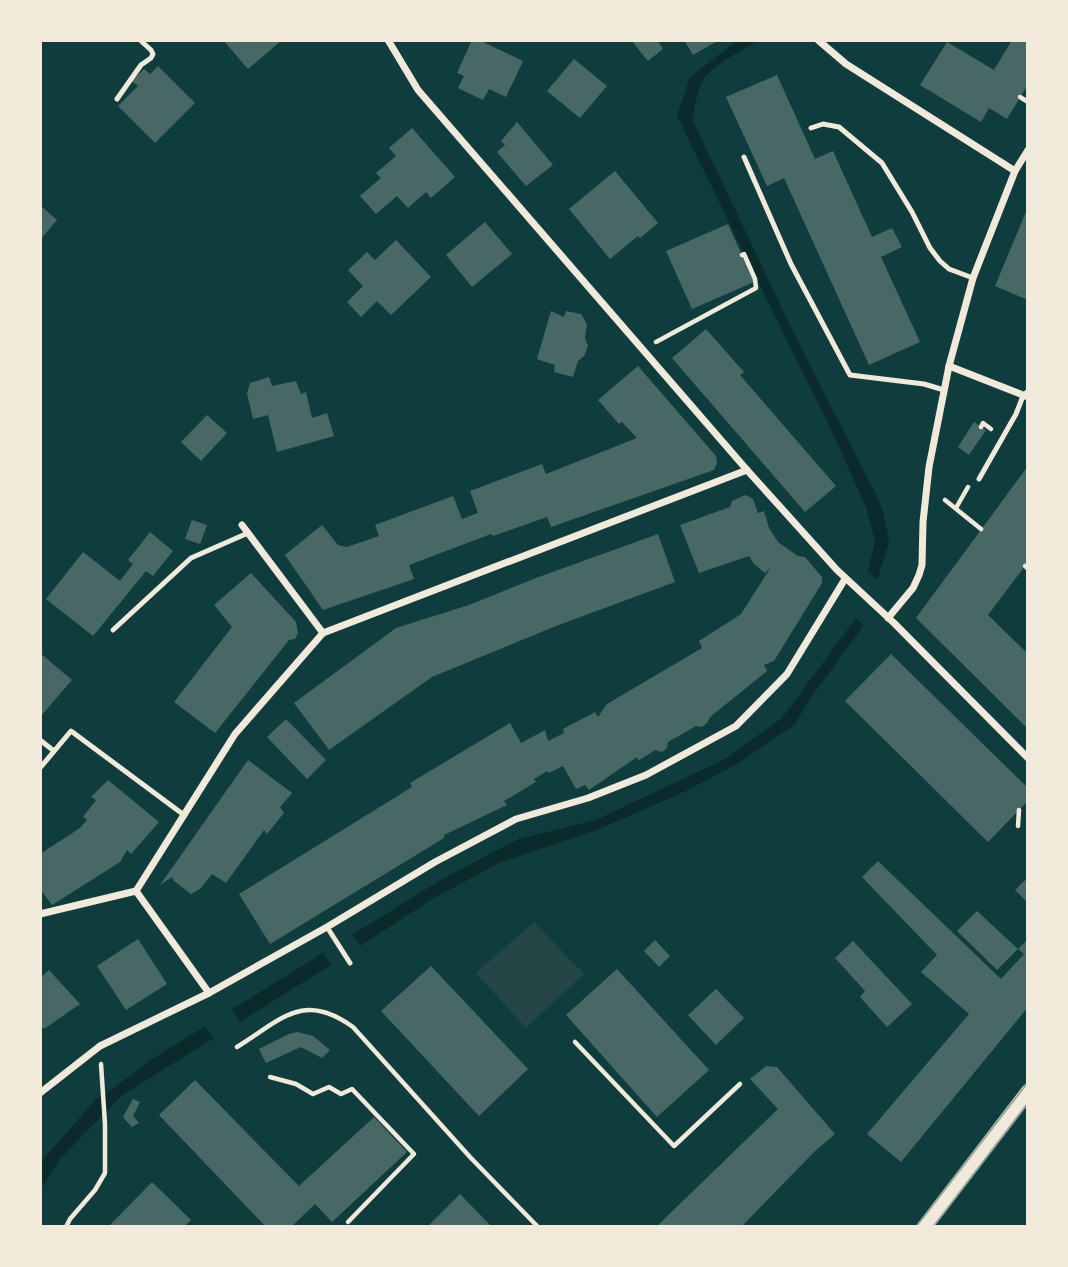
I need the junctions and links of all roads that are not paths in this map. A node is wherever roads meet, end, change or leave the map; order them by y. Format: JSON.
{"nodes":[{"id":1,"x":140,"y":40,"type":"edge"},
{"id":2,"x":388,"y":40,"type":"edge"},
{"id":3,"x":818,"y":40,"type":"edge"},
{"id":4,"x":117,"y":99,"type":"dead end"},
{"id":5,"x":811,"y":128,"type":"dead end"},
{"id":6,"x":1028,"y":150,"type":"edge"},
{"id":7,"x":744,"y":157,"type":"dead end"},
{"id":8,"x":1015,"y":172,"type":"junction"},
{"id":9,"x":974,"y":278,"type":"junction"},
{"id":10,"x":949,"y":366,"type":"junction"},
{"id":11,"x":944,"y":390,"type":"junction"},
{"id":12,"x":1026,"y":395,"type":"edge"},
{"id":13,"x":747,"y":470,"type":"junction"},
{"id":14,"x":979,"y":480,"type":"dead end"},
{"id":15,"x":242,"y":525,"type":"dead end"},
{"id":16,"x":248,"y":533,"type":"junction"},
{"id":17,"x":845,"y":579,"type":"junction"},
{"id":18,"x":888,"y":618,"type":"junction"},
{"id":19,"x":113,"y":630,"type":"dead end"},
{"id":20,"x":323,"y":633,"type":"junction"},
{"id":21,"x":40,"y":740,"type":"edge"},
{"id":22,"x":54,"y":751,"type":"junction"},
{"id":23,"x":1028,"y":758,"type":"edge"},
{"id":24,"x":40,"y":768,"type":"edge"},
{"id":25,"x":184,"y":814,"type":"junction"},
{"id":26,"x":135,"y":891,"type":"junction"},
{"id":27,"x":40,"y":914,"type":"edge"},
{"id":28,"x":327,"y":927,"type":"junction"},
{"id":29,"x":351,"y":963,"type":"dead end"},
{"id":30,"x":209,"y":993,"type":"junction"},
{"id":31,"x":40,"y":1093,"type":"edge"},
{"id":32,"x":1027,"y":1093,"type":"edge"},
{"id":33,"x":924,"y":1227,"type":"edge"}],
"edges":[{"from":1,"to":4,"type":"lane"},
{"from":2,"to":13,"type":"street"},
{"from":3,"to":8,"type":"street"},
{"from":5,"to":9,"type":"lane"},
{"from":6,"to":8,"type":"street"},
{"from":7,"to":11,"type":"lane"},
{"from":8,"to":9,"type":"street"},
{"from":9,"to":10,"type":"street"},
{"from":10,"to":11,"type":"street"},
{"from":10,"to":12,"type":"street"},
{"from":11,"to":18,"type":"street"},
{"from":12,"to":14,"type":"lane"},
{"from":13,"to":17,"type":"street"},
{"from":13,"to":20,"type":"street"},
{"from":15,"to":16,"type":"street"},
{"from":16,"to":19,"type":"lane"},
{"from":16,"to":20,"type":"street"},
{"from":17,"to":18,"type":"street"},
{"from":17,"to":28,"type":"street"},
{"from":18,"to":23,"type":"street"},
{"from":20,"to":25,"type":"street"},
{"from":21,"to":22,"type":"lane"},
{"from":22,"to":24,"type":"lane"},
{"from":22,"to":25,"type":"lane"},
{"from":25,"to":26,"type":"street"},
{"from":26,"to":27,"type":"street"},
{"from":26,"to":30,"type":"street"},
{"from":28,"to":29,"type":"lane"},
{"from":28,"to":30,"type":"street"},
{"from":30,"to":31,"type":"street"},
{"from":32,"to":33,"type":"main road"}]}
